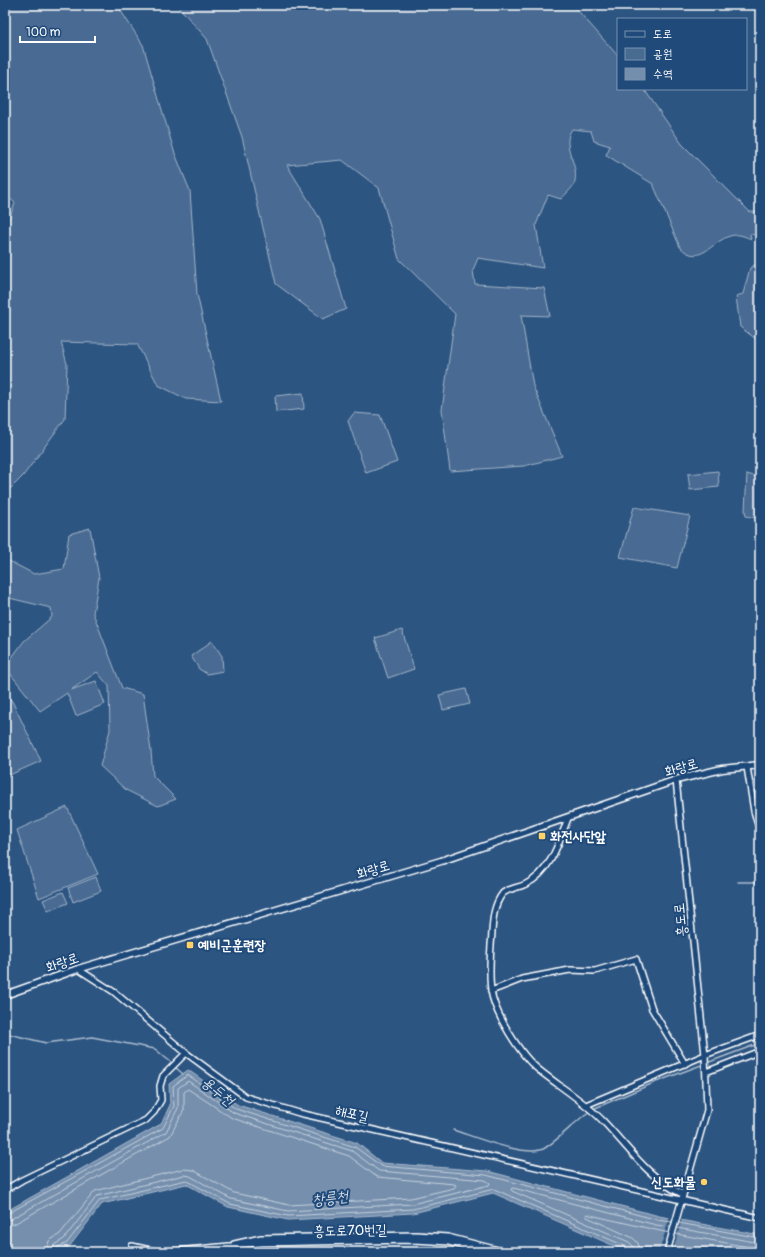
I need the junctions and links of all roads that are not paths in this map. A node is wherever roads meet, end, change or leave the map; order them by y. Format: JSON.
{"nodes":[{"id":1,"x":747,"y":766,"type":"junction"},
{"id":2,"x":760,"y":766,"type":"edge"},
{"id":3,"x":676,"y":780,"type":"junction"},
{"id":4,"x":568,"y":818,"type":"junction"},
{"id":5,"x":760,"y":831,"type":"edge"},
{"id":6,"x":78,"y":969,"type":"junction"},
{"id":7,"x":491,"y":991,"type":"junction"},
{"id":8,"x":5,"y":995,"type":"edge"},
{"id":9,"x":760,"y":1035,"type":"edge"},
{"id":10,"x":760,"y":1051,"type":"edge"},
{"id":11,"x":186,"y":1053,"type":"junction"},
{"id":12,"x":706,"y":1057,"type":"junction"},
{"id":13,"x":685,"y":1064,"type":"junction"},
{"id":14,"x":706,"y":1070,"type":"junction"},
{"id":15,"x":587,"y":1106,"type":"junction"},
{"id":16,"x":5,"y":1190,"type":"edge"},
{"id":17,"x":682,"y":1194,"type":"junction"},
{"id":18,"x":681,"y":1201,"type":"junction"},
{"id":19,"x":760,"y":1218,"type":"edge"},
{"id":20,"x":132,"y":1246,"type":"dead end"},
{"id":21,"x":226,"y":1246,"type":"junction"},
{"id":22,"x":214,"y":1250,"type":"edge"},
{"id":23,"x":159,"y":1252,"type":"edge"},
{"id":24,"x":166,"y":1252,"type":"edge"},
{"id":25,"x":484,"y":1252,"type":"edge"},
{"id":26,"x":506,"y":1252,"type":"edge"},
{"id":27,"x":667,"y":1252,"type":"edge"}],
"edges":[{"from":1,"to":2,"type":"main road","name":"화랑로"},
{"from":1,"to":3,"type":"main road","name":"화랑로"},
{"from":1,"to":5,"type":"street"},
{"from":3,"to":4,"type":"main road","name":"화랑로"},
{"from":3,"to":12,"type":"street","name":"흥도로"},
{"from":4,"to":6,"type":"main road","name":"화랑로"},
{"from":4,"to":7,"type":"street"},
{"from":6,"to":8,"type":"main road","name":"화랑로"},
{"from":6,"to":11,"type":"street","name":"해포길"},
{"from":7,"to":13,"type":"street"},
{"from":7,"to":15,"type":"street"},
{"from":9,"to":12,"type":"street"},
{"from":10,"to":14,"type":"street"},
{"from":11,"to":16,"type":"street"},
{"from":11,"to":18,"type":"street","name":"해포길"},
{"from":12,"to":13,"type":"street"},
{"from":12,"to":14,"type":"street","name":"흥도로"},
{"from":13,"to":15,"type":"street"},
{"from":14,"to":17,"type":"street"},
{"from":15,"to":17,"type":"street"},
{"from":17,"to":18,"type":"street"},
{"from":18,"to":19,"type":"street","name":"해포길"},
{"from":18,"to":27,"type":"street"},
{"from":20,"to":23,"type":"street"},
{"from":21,"to":22,"type":"street","name":"흥도로70번길"},
{"from":21,"to":25,"type":"street","name":"흥도로70번길"},
{"from":21,"to":26,"type":"street"},
{"from":22,"to":24,"type":"street","name":"흥도로70번길"}]}
